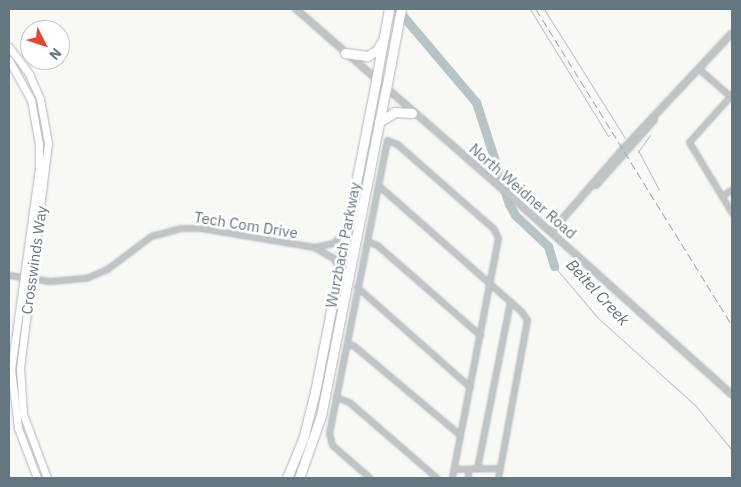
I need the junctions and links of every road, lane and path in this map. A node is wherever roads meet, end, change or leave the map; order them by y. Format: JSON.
{"nodes":[{"id":1,"x":296,"y":9,"type":"edge"},
{"id":2,"x":389,"y":9,"type":"edge"},
{"id":3,"x":401,"y":9,"type":"edge"},
{"id":4,"x":732,"y":33,"type":"edge"},
{"id":5,"x":383,"y":40,"type":"junction"},
{"id":6,"x":9,"y":46,"type":"edge"},
{"id":7,"x":345,"y":53,"type":"junction"},
{"id":8,"x":9,"y":60,"type":"edge"},
{"id":9,"x":699,"y":69,"type":"junction"},
{"id":10,"x":376,"y":80,"type":"junction"},
{"id":11,"x":386,"y":89,"type":"junction"},
{"id":12,"x":731,"y":95,"type":"edge"},
{"id":13,"x":412,"y":112,"type":"junction"},
{"id":14,"x":43,"y":113,"type":"junction"},
{"id":15,"x":35,"y":116,"type":"junction"},
{"id":16,"x":379,"y":122,"type":"junction"},
{"id":17,"x":378,"y":185,"type":"junction"},
{"id":18,"x":732,"y":189,"type":"edge"},
{"id":19,"x":722,"y":196,"type":"junction"},
{"id":20,"x":732,"y":213,"type":"edge"},
{"id":21,"x":346,"y":230,"type":"junction"},
{"id":22,"x":551,"y":232,"type":"junction"},
{"id":23,"x":366,"y":241,"type":"junction"},
{"id":24,"x":314,"y":247,"type":"junction"},
{"id":25,"x":339,"y":268,"type":"junction"},
{"id":26,"x":9,"y":275,"type":"edge"},
{"id":27,"x":23,"y":277,"type":"junction"},
{"id":28,"x":31,"y":278,"type":"junction"},
{"id":29,"x":490,"y":283,"type":"junction"},
{"id":30,"x":357,"y":287,"type":"junction"},
{"id":31,"x":510,"y":301,"type":"junction"},
{"id":32,"x":480,"y":335,"type":"junction"},
{"id":33,"x":347,"y":343,"type":"junction"},
{"id":34,"x":470,"y":387,"type":"junction"},
{"id":35,"x":732,"y":395,"type":"edge"},
{"id":36,"x":336,"y":397,"type":"junction"},
{"id":37,"x":460,"y":436,"type":"junction"},
{"id":38,"x":477,"y":468,"type":"junction"},
{"id":39,"x":500,"y":468,"type":"junction"},
{"id":40,"x":454,"y":469,"type":"junction"},
{"id":41,"x":468,"y":469,"type":"junction"},
{"id":42,"x":366,"y":477,"type":"edge"},
{"id":43,"x":37,"y":478,"type":"edge"},
{"id":44,"x":47,"y":478,"type":"edge"},
{"id":45,"x":286,"y":478,"type":"edge"},
{"id":46,"x":299,"y":478,"type":"edge"},
{"id":47,"x":437,"y":478,"type":"edge"},
{"id":48,"x":452,"y":478,"type":"edge"},
{"id":49,"x":468,"y":478,"type":"edge"},
{"id":50,"x":498,"y":478,"type":"edge"}],
"edges":[{"from":1,"to":7,"type":"street","name":"North Weidner Road"},
{"from":2,"to":5,"type":"highway","name":"Wurzbach Parkway"},
{"from":3,"to":11,"type":"highway","name":"Wurzbach Parkway"},
{"from":4,"to":9,"type":"street"},
{"from":5,"to":7,"type":"highway"},
{"from":5,"to":10,"type":"highway","name":"Wurzbach Parkway"},
{"from":6,"to":14,"type":"main road","name":"Crosswinds Way"},
{"from":7,"to":10,"type":"street","name":"North Weidner Road"},
{"from":8,"to":15,"type":"main road","name":"Crosswinds Way"},
{"from":9,"to":12,"type":"street"},
{"from":9,"to":22,"type":"street"},
{"from":10,"to":11,"type":"street","name":"North Weidner Road"},
{"from":10,"to":21,"type":"highway","name":"Wurzbach Parkway"},
{"from":11,"to":13,"type":"street","name":"North Weidner Road"},
{"from":11,"to":16,"type":"highway","name":"Wurzbach Parkway"},
{"from":12,"to":19,"type":"street"},
{"from":13,"to":16,"type":"highway"},
{"from":13,"to":22,"type":"street","name":"North Weidner Road"},
{"from":14,"to":15,"type":"main road"},
{"from":14,"to":28,"type":"main road","name":"Crosswinds Way"},
{"from":15,"to":27,"type":"main road","name":"Crosswinds Way"},
{"from":16,"to":46,"type":"highway","name":"Wurzbach Parkway"},
{"from":17,"to":23,"type":"street"},
{"from":17,"to":29,"type":"street"},
{"from":17,"to":29,"type":"street"},
{"from":18,"to":19,"type":"street"},
{"from":19,"to":20,"type":"street"},
{"from":21,"to":24,"type":"street","name":"Tech Com Drive"},
{"from":21,"to":25,"type":"highway","name":"Wurzbach Parkway"},
{"from":22,"to":35,"type":"street","name":"North Weidner Road"},
{"from":23,"to":30,"type":"street"},
{"from":23,"to":32,"type":"street"},
{"from":24,"to":25,"type":"street","name":"Tech Com Drive"},
{"from":24,"to":28,"type":"street","name":"Tech Com Drive"},
{"from":25,"to":45,"type":"highway","name":"Wurzbach Parkway"},
{"from":26,"to":27,"type":"street","name":"Tech Com Drive"},
{"from":27,"to":28,"type":"street","name":"Tech Com Drive"},
{"from":27,"to":43,"type":"main road","name":"Crosswinds Way"},
{"from":28,"to":44,"type":"main road","name":"Crosswinds Way"},
{"from":29,"to":31,"type":"street"},
{"from":29,"to":32,"type":"street"},
{"from":30,"to":33,"type":"street"},
{"from":30,"to":34,"type":"street"},
{"from":31,"to":38,"type":"street"},
{"from":31,"to":39,"type":"street"},
{"from":32,"to":34,"type":"street"},
{"from":33,"to":36,"type":"street"},
{"from":33,"to":37,"type":"street"},
{"from":34,"to":37,"type":"street"},
{"from":36,"to":42,"type":"street"},
{"from":36,"to":47,"type":"street"},
{"from":37,"to":40,"type":"street"},
{"from":38,"to":39,"type":"street"},
{"from":38,"to":41,"type":"street"},
{"from":39,"to":50,"type":"street"},
{"from":40,"to":41,"type":"street"},
{"from":40,"to":48,"type":"street"},
{"from":41,"to":49,"type":"street"}]}
